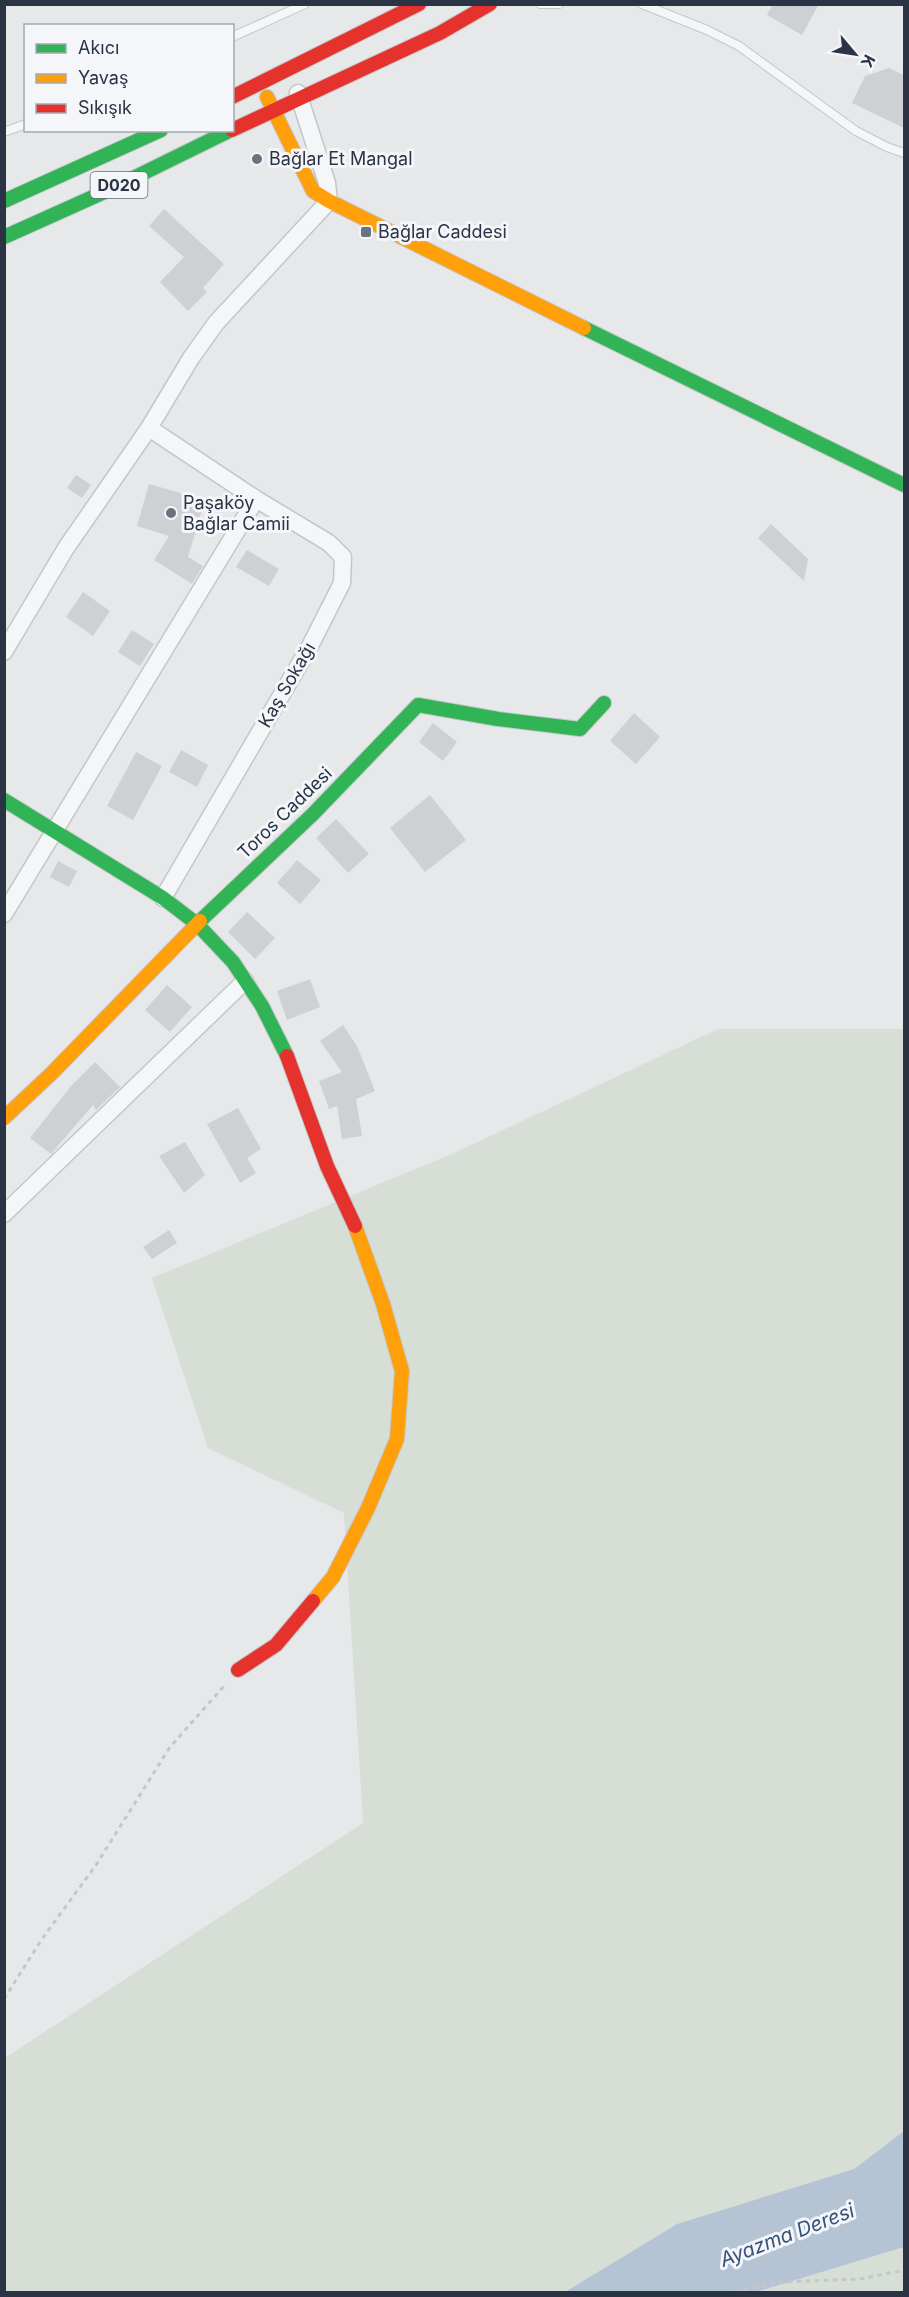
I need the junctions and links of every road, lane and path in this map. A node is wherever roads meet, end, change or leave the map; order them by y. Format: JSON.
{"nodes":[{"id":1,"x":305,"y":4,"type":"edge"},
{"id":2,"x":419,"y":4,"type":"edge"},
{"id":3,"x":490,"y":4,"type":"edge"},
{"id":4,"x":540,"y":4,"type":"edge"},
{"id":5,"x":559,"y":4,"type":"edge"},
{"id":6,"x":642,"y":4,"type":"edge"},
{"id":7,"x":234,"y":36,"type":"edge"},
{"id":8,"x":289,"y":69,"type":"junction"},
{"id":9,"x":260,"y":83,"type":"junction"},
{"id":10,"x":234,"y":96,"type":"edge"},
{"id":11,"x":299,"y":97,"type":"junction"},
{"id":12,"x":273,"y":110,"type":"junction"},
{"id":13,"x":24,"y":125,"type":"edge"},
{"id":14,"x":234,"y":129,"type":"edge"},
{"id":15,"x":4,"y":132,"type":"edge"},
{"id":16,"x":157,"y":132,"type":"edge"},
{"id":17,"x":228,"y":132,"type":"edge"},
{"id":18,"x":904,"y":153,"type":"edge"},
{"id":19,"x":4,"y":201,"type":"edge"},
{"id":20,"x":329,"y":201,"type":"junction"},
{"id":21,"x":4,"y":237,"type":"edge"},
{"id":22,"x":149,"y":428,"type":"junction"},
{"id":23,"x":904,"y":485,"type":"edge"},
{"id":24,"x":256,"y":499,"type":"junction"},
{"id":25,"x":4,"y":652,"type":"edge"},
{"id":26,"x":604,"y":704,"type":"dead end"},
{"id":27,"x":4,"y":800,"type":"edge"},
{"id":28,"x":55,"y":831,"type":"junction"},
{"id":29,"x":163,"y":898,"type":"junction"},
{"id":30,"x":4,"y":914,"type":"edge"},
{"id":31,"x":197,"y":924,"type":"junction"},
{"id":32,"x":245,"y":981,"type":"junction"},
{"id":33,"x":4,"y":1118,"type":"edge"},
{"id":34,"x":4,"y":1214,"type":"edge"},
{"id":35,"x":238,"y":1670,"type":"joint"},
{"id":36,"x":4,"y":1999,"type":"edge"},
{"id":37,"x":904,"y":2270,"type":"edge"},
{"id":38,"x":735,"y":2292,"type":"edge"}],
"edges":[{"from":1,"to":7,"type":"lane"},
{"from":2,"to":8,"type":"main road"},
{"from":3,"to":11,"type":"main road","number":"D020"},
{"from":4,"to":5,"type":"lane"},
{"from":6,"to":18,"type":"lane"},
{"from":8,"to":9,"type":"main road"},
{"from":8,"to":11,"type":"street"},
{"from":9,"to":10,"type":"main road"},
{"from":9,"to":12,"type":"main road"},
{"from":11,"to":12,"type":"main road","number":"D020"},
{"from":11,"to":20,"type":"street"},
{"from":12,"to":14,"type":"main road","number":"D020"},
{"from":12,"to":20,"type":"main road"},
{"from":13,"to":15,"type":"lane"},
{"from":16,"to":19,"type":"main road","number":"D020"},
{"from":17,"to":21,"type":"main road","number":"D020"},
{"from":20,"to":22,"type":"street"},
{"from":20,"to":23,"type":"main road"},
{"from":22,"to":24,"type":"street","name":"Kaş Sokağı"},
{"from":22,"to":25,"type":"street"},
{"from":24,"to":28,"type":"street"},
{"from":24,"to":29,"type":"street","name":"Kaş Sokağı"},
{"from":26,"to":31,"type":"main road","name":"Toros Caddesi"},
{"from":27,"to":28,"type":"main road"},
{"from":28,"to":29,"type":"main road"},
{"from":28,"to":30,"type":"street"},
{"from":29,"to":31,"type":"main road"},
{"from":31,"to":32,"type":"main road"},
{"from":31,"to":33,"type":"main road"},
{"from":32,"to":34,"type":"street"},
{"from":32,"to":35,"type":"main road"},
{"from":35,"to":36,"type":"path"},
{"from":37,"to":38,"type":"path"}]}
